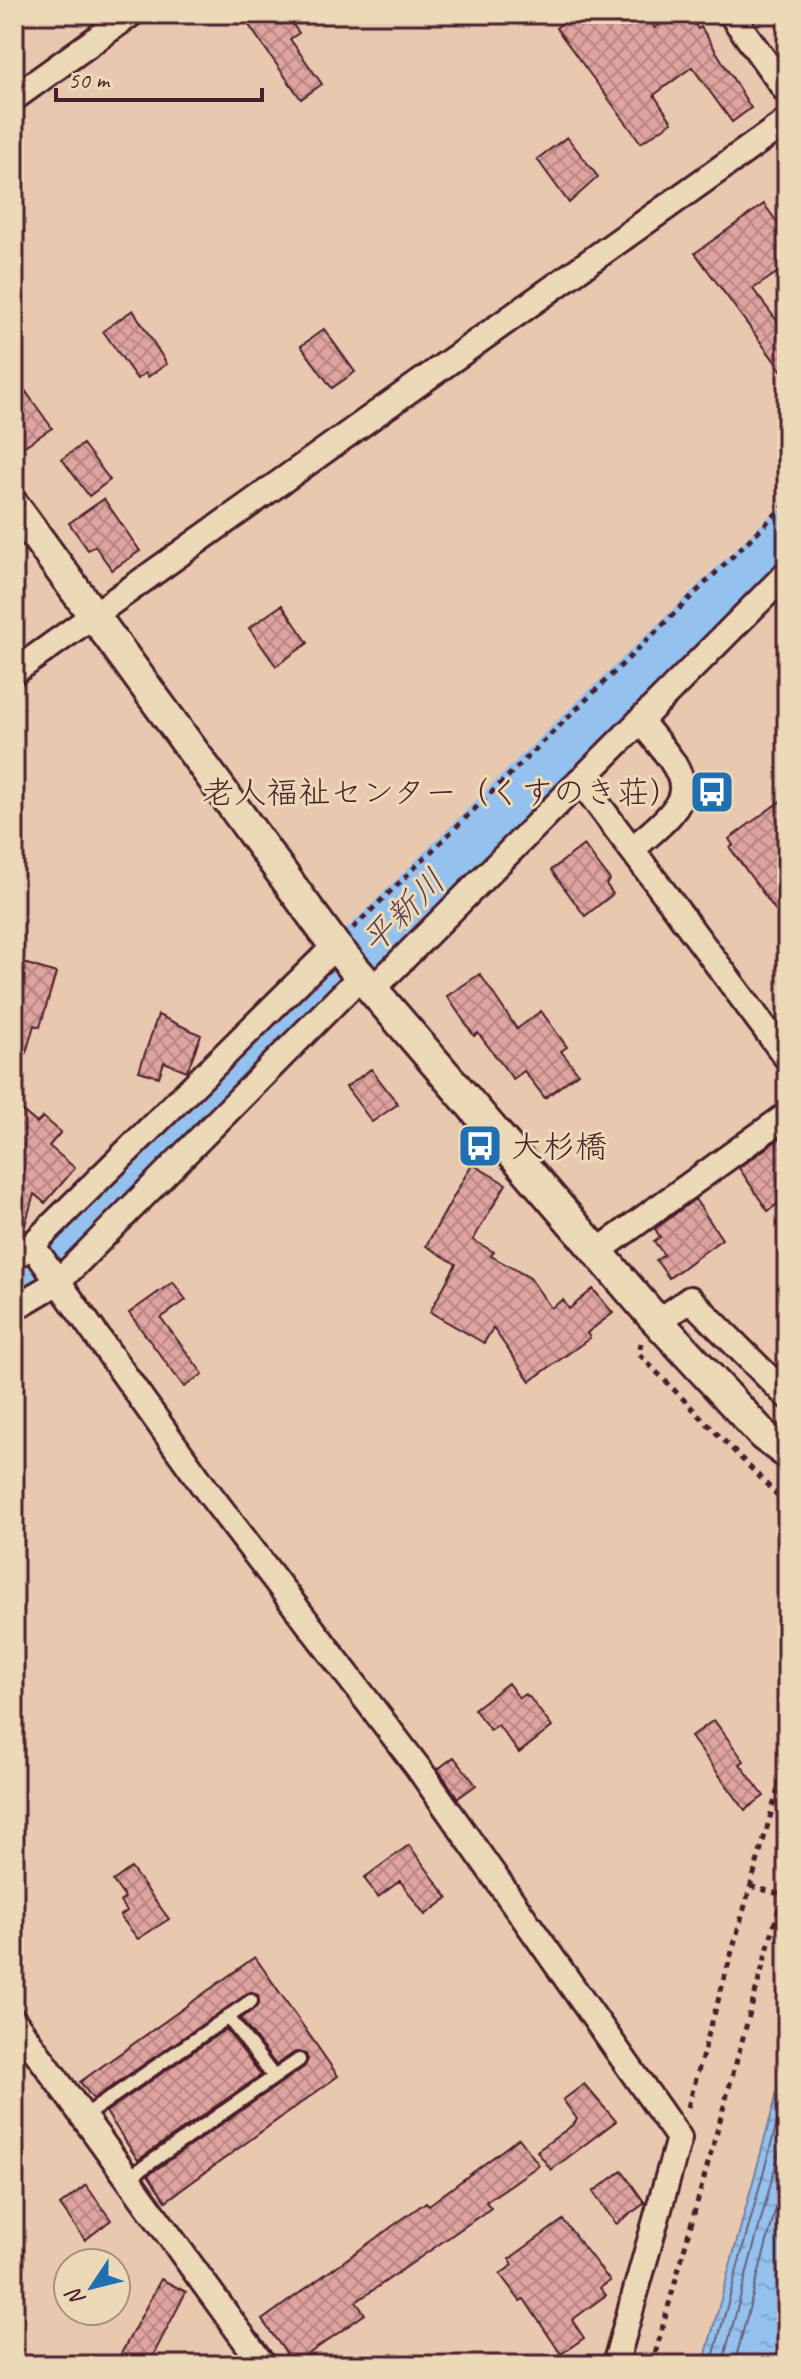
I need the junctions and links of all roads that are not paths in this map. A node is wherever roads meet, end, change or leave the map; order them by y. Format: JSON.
{"nodes":[{"id":1,"x":131,"y":14,"type":"edge"},
{"id":2,"x":731,"y":14,"type":"edge"},
{"id":3,"x":787,"y":92,"type":"edge"},
{"id":4,"x":14,"y":98,"type":"edge"},
{"id":5,"x":787,"y":121,"type":"edge"},
{"id":6,"x":14,"y":506,"type":"edge"},
{"id":7,"x":787,"y":573,"type":"edge"},
{"id":8,"x":93,"y":615,"type":"junction"},
{"id":9,"x":14,"y":672,"type":"edge"},
{"id":10,"x":640,"y":721,"type":"junction"},
{"id":11,"x":580,"y":780,"type":"junction"},
{"id":12,"x":632,"y":849,"type":"junction"},
{"id":13,"x":335,"y":946,"type":"junction"},
{"id":14,"x":367,"y":983,"type":"junction"},
{"id":15,"x":787,"y":1058,"type":"edge"},
{"id":16,"x":787,"y":1115,"type":"edge"},
{"id":17,"x":23,"y":1251,"type":"edge"},
{"id":18,"x":598,"y":1251,"type":"junction"},
{"id":19,"x":58,"y":1282,"type":"junction"},
{"id":20,"x":14,"y":1308,"type":"edge"},
{"id":21,"x":658,"y":1322,"type":"junction"},
{"id":22,"x":787,"y":1396,"type":"edge"},
{"id":23,"x":787,"y":1453,"type":"edge"},
{"id":24,"x":251,"y":2001,"type":"dead end"},
{"id":25,"x":228,"y":2017,"type":"junction"},
{"id":26,"x":16,"y":2026,"type":"edge"},
{"id":27,"x":299,"y":2060,"type":"dead end"},
{"id":28,"x":274,"y":2077,"type":"junction"},
{"id":29,"x":83,"y":2117,"type":"junction"},
{"id":30,"x":128,"y":2178,"type":"junction"},
{"id":31,"x":263,"y":2365,"type":"edge"},
{"id":32,"x":615,"y":2365,"type":"edge"}],
"edges":[{"from":1,"to":4,"type":"street"},
{"from":2,"to":3,"type":"street"},
{"from":5,"to":8,"type":"street"},
{"from":6,"to":8,"type":"street"},
{"from":7,"to":10,"type":"street"},
{"from":8,"to":9,"type":"street"},
{"from":8,"to":13,"type":"street"},
{"from":10,"to":11,"type":"street"},
{"from":10,"to":12,"type":"street"},
{"from":11,"to":12,"type":"street"},
{"from":11,"to":14,"type":"street"},
{"from":12,"to":15,"type":"street"},
{"from":13,"to":14,"type":"street"},
{"from":13,"to":17,"type":"street"},
{"from":14,"to":18,"type":"street"},
{"from":14,"to":19,"type":"street"},
{"from":16,"to":18,"type":"street"},
{"from":17,"to":19,"type":"street"},
{"from":18,"to":21,"type":"street"},
{"from":19,"to":20,"type":"street"},
{"from":19,"to":32,"type":"street"},
{"from":21,"to":22,"type":"street"},
{"from":21,"to":23,"type":"street"},
{"from":24,"to":25,"type":"lane"},
{"from":25,"to":28,"type":"lane"},
{"from":25,"to":29,"type":"lane"},
{"from":26,"to":29,"type":"street"},
{"from":27,"to":28,"type":"lane"},
{"from":28,"to":30,"type":"lane"},
{"from":29,"to":30,"type":"street"},
{"from":30,"to":31,"type":"street"}]}
